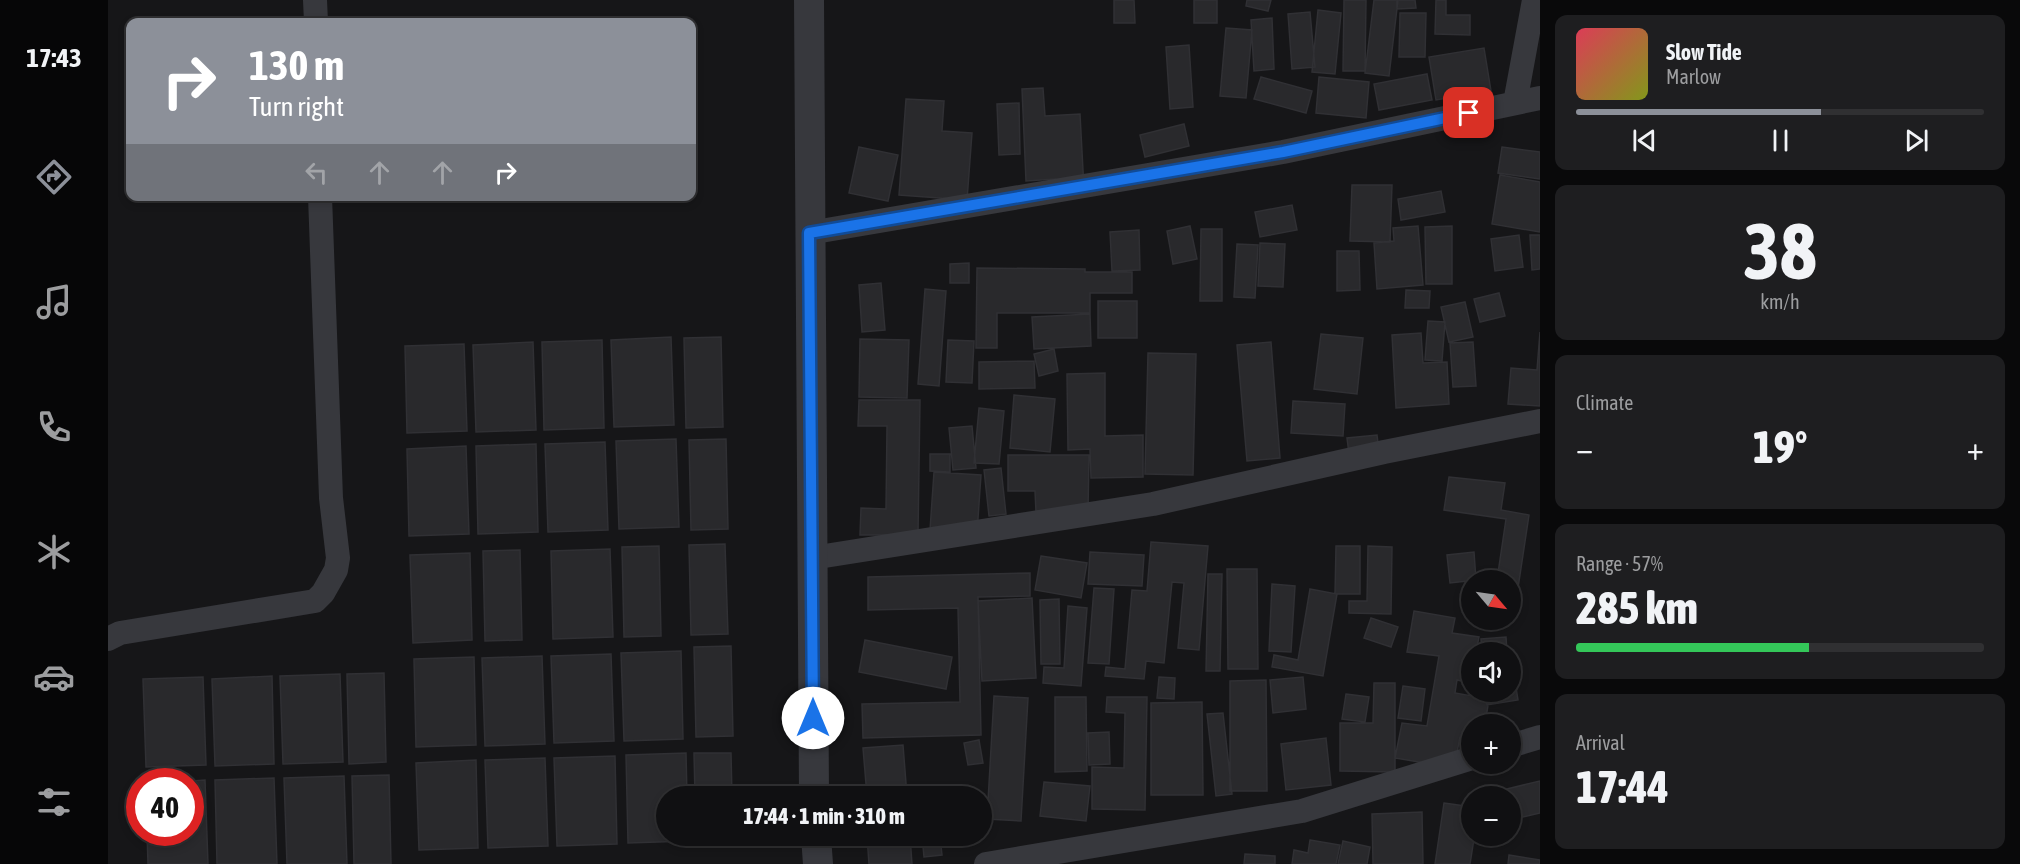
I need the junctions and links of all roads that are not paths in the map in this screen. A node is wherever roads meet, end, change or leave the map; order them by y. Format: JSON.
{"nodes":[{"id":1,"x":315,"y":0,"type":"edge"},
{"id":2,"x":809,"y":0,"type":"edge"},
{"id":3,"x":1534,"y":0,"type":"edge"},
{"id":4,"x":316,"y":18,"type":"edge"},
{"id":5,"x":1540,"y":98,"type":"edge"},
{"id":6,"x":1515,"y":103,"type":"junction"},
{"id":7,"x":320,"y":201,"type":"edge"},
{"id":8,"x":809,"y":233,"type":"junction"},
{"id":9,"x":1540,"y":421,"type":"edge"},
{"id":10,"x":812,"y":558,"type":"junction"},
{"id":11,"x":108,"y":639,"type":"edge"},
{"id":12,"x":1540,"y":737,"type":"edge"},
{"id":13,"x":1521,"y":743,"type":"edge"},
{"id":14,"x":1461,"y":761,"type":"edge"},
{"id":15,"x":814,"y":786,"type":"edge"},
{"id":16,"x":817,"y":846,"type":"edge"},
{"id":17,"x":818,"y":864,"type":"edge"},
{"id":18,"x":986,"y":864,"type":"edge"}],
"edges":[{"from":1,"to":4,"type":"street"},
{"from":2,"to":8,"type":"street"},
{"from":3,"to":6,"type":"street"},
{"from":5,"to":6,"type":"street"},
{"from":6,"to":8,"type":"street"},
{"from":7,"to":11,"type":"street"},
{"from":8,"to":10,"type":"street"},
{"from":9,"to":10,"type":"street"},
{"from":10,"to":15,"type":"street"},
{"from":12,"to":13,"type":"street"},
{"from":14,"to":18,"type":"street"},
{"from":16,"to":17,"type":"street"}]}
